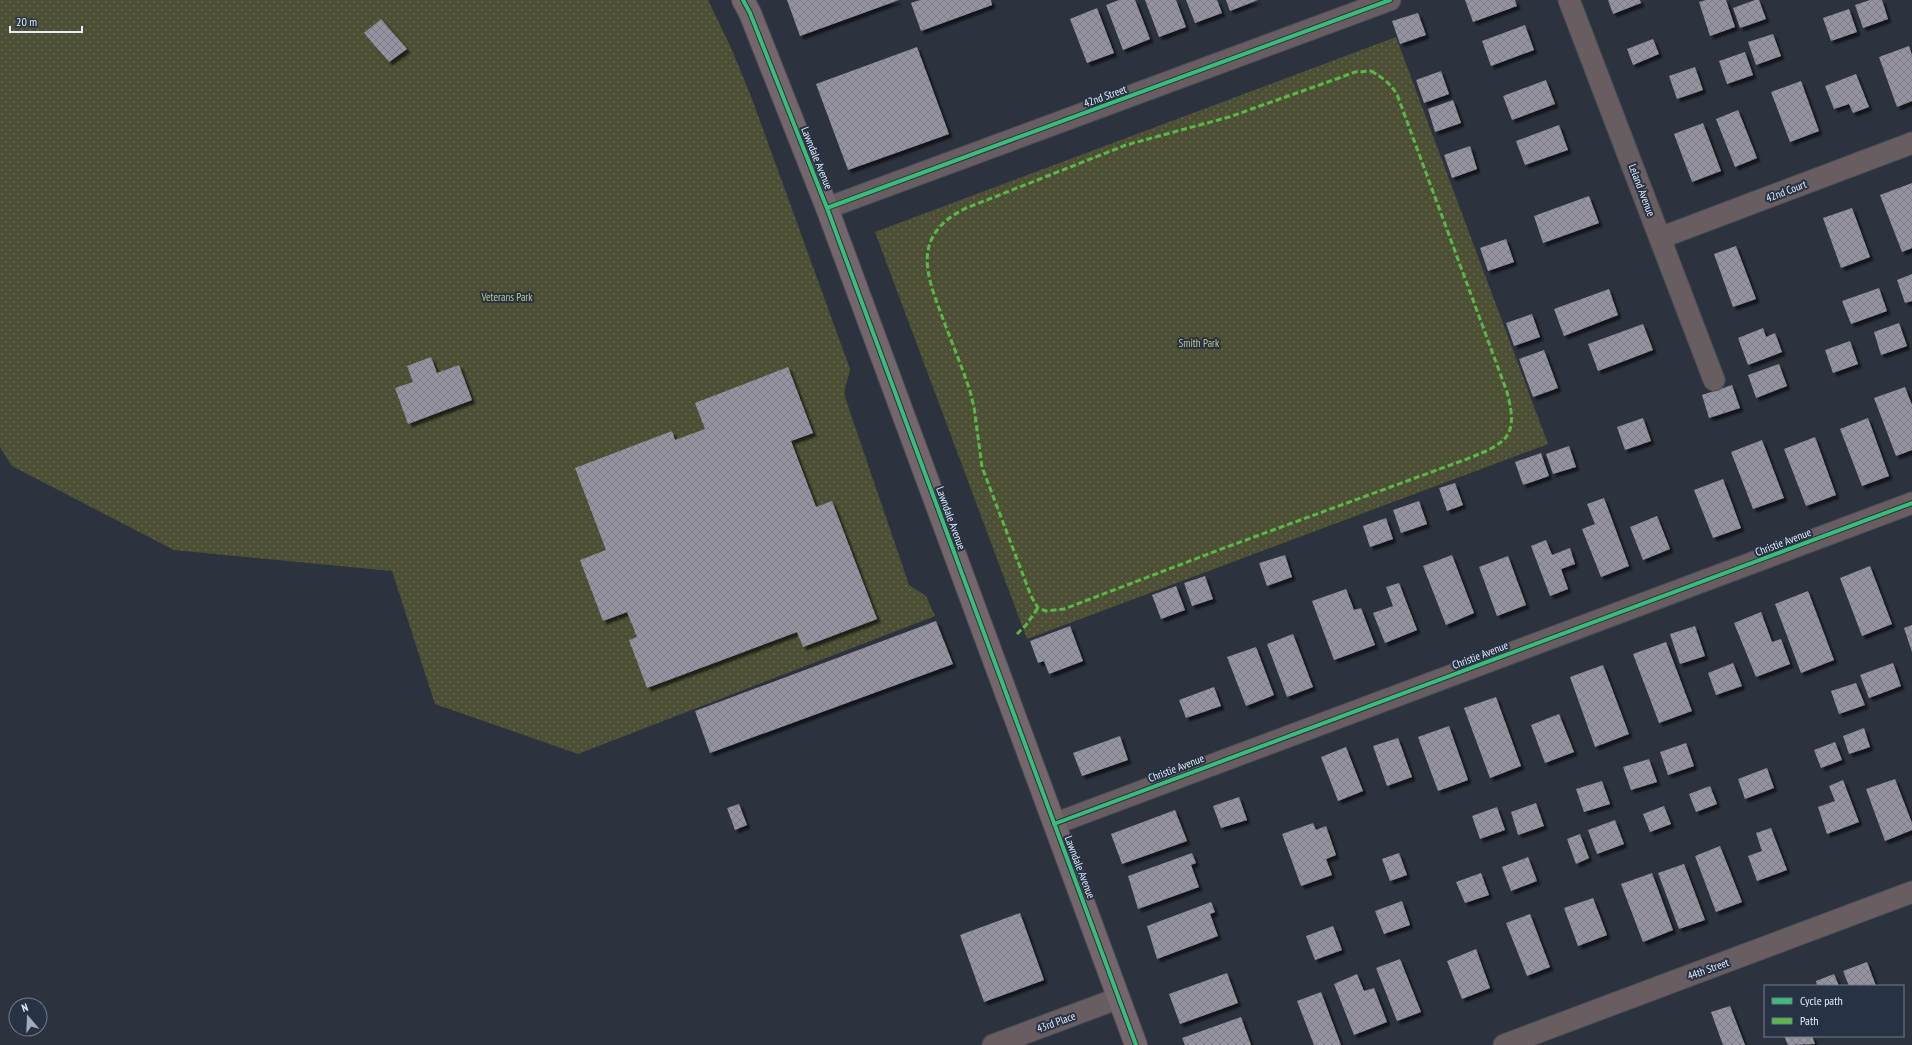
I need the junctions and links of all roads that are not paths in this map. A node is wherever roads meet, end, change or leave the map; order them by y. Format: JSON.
{"nodes":[{"id":1,"x":743,"y":0,"type":"edge"},
{"id":2,"x":1390,"y":0,"type":"edge"},
{"id":3,"x":1570,"y":0,"type":"edge"},
{"id":4,"x":1912,"y":143,"type":"edge"},
{"id":5,"x":827,"y":208,"type":"junction"},
{"id":6,"x":1660,"y":238,"type":"junction"},
{"id":7,"x":1714,"y":380,"type":"dead end"},
{"id":8,"x":1912,"y":503,"type":"edge"},
{"id":9,"x":1054,"y":824,"type":"junction"},
{"id":10,"x":1912,"y":892,"type":"edge"},
{"id":11,"x":1119,"y":998,"type":"junction"},
{"id":12,"x":993,"y":1045,"type":"edge"},
{"id":13,"x":1136,"y":1045,"type":"edge"},
{"id":14,"x":1504,"y":1045,"type":"edge"}],
"edges":[{"from":1,"to":5,"type":"street","name":"Lawndale Avenue"},
{"from":2,"to":5,"type":"street","name":"42nd Street"},
{"from":3,"to":6,"type":"street","name":"Leland Avenue"},
{"from":4,"to":6,"type":"street","name":"42nd Court"},
{"from":5,"to":9,"type":"street","name":"Lawndale Avenue"},
{"from":6,"to":7,"type":"street","name":"Leland Avenue"},
{"from":8,"to":9,"type":"street","name":"Christie Avenue"},
{"from":9,"to":11,"type":"street","name":"Lawndale Avenue"},
{"from":10,"to":14,"type":"street","name":"44th Street"},
{"from":11,"to":12,"type":"street","name":"43rd Place"},
{"from":11,"to":13,"type":"street","name":"Lawndale Avenue"}]}
